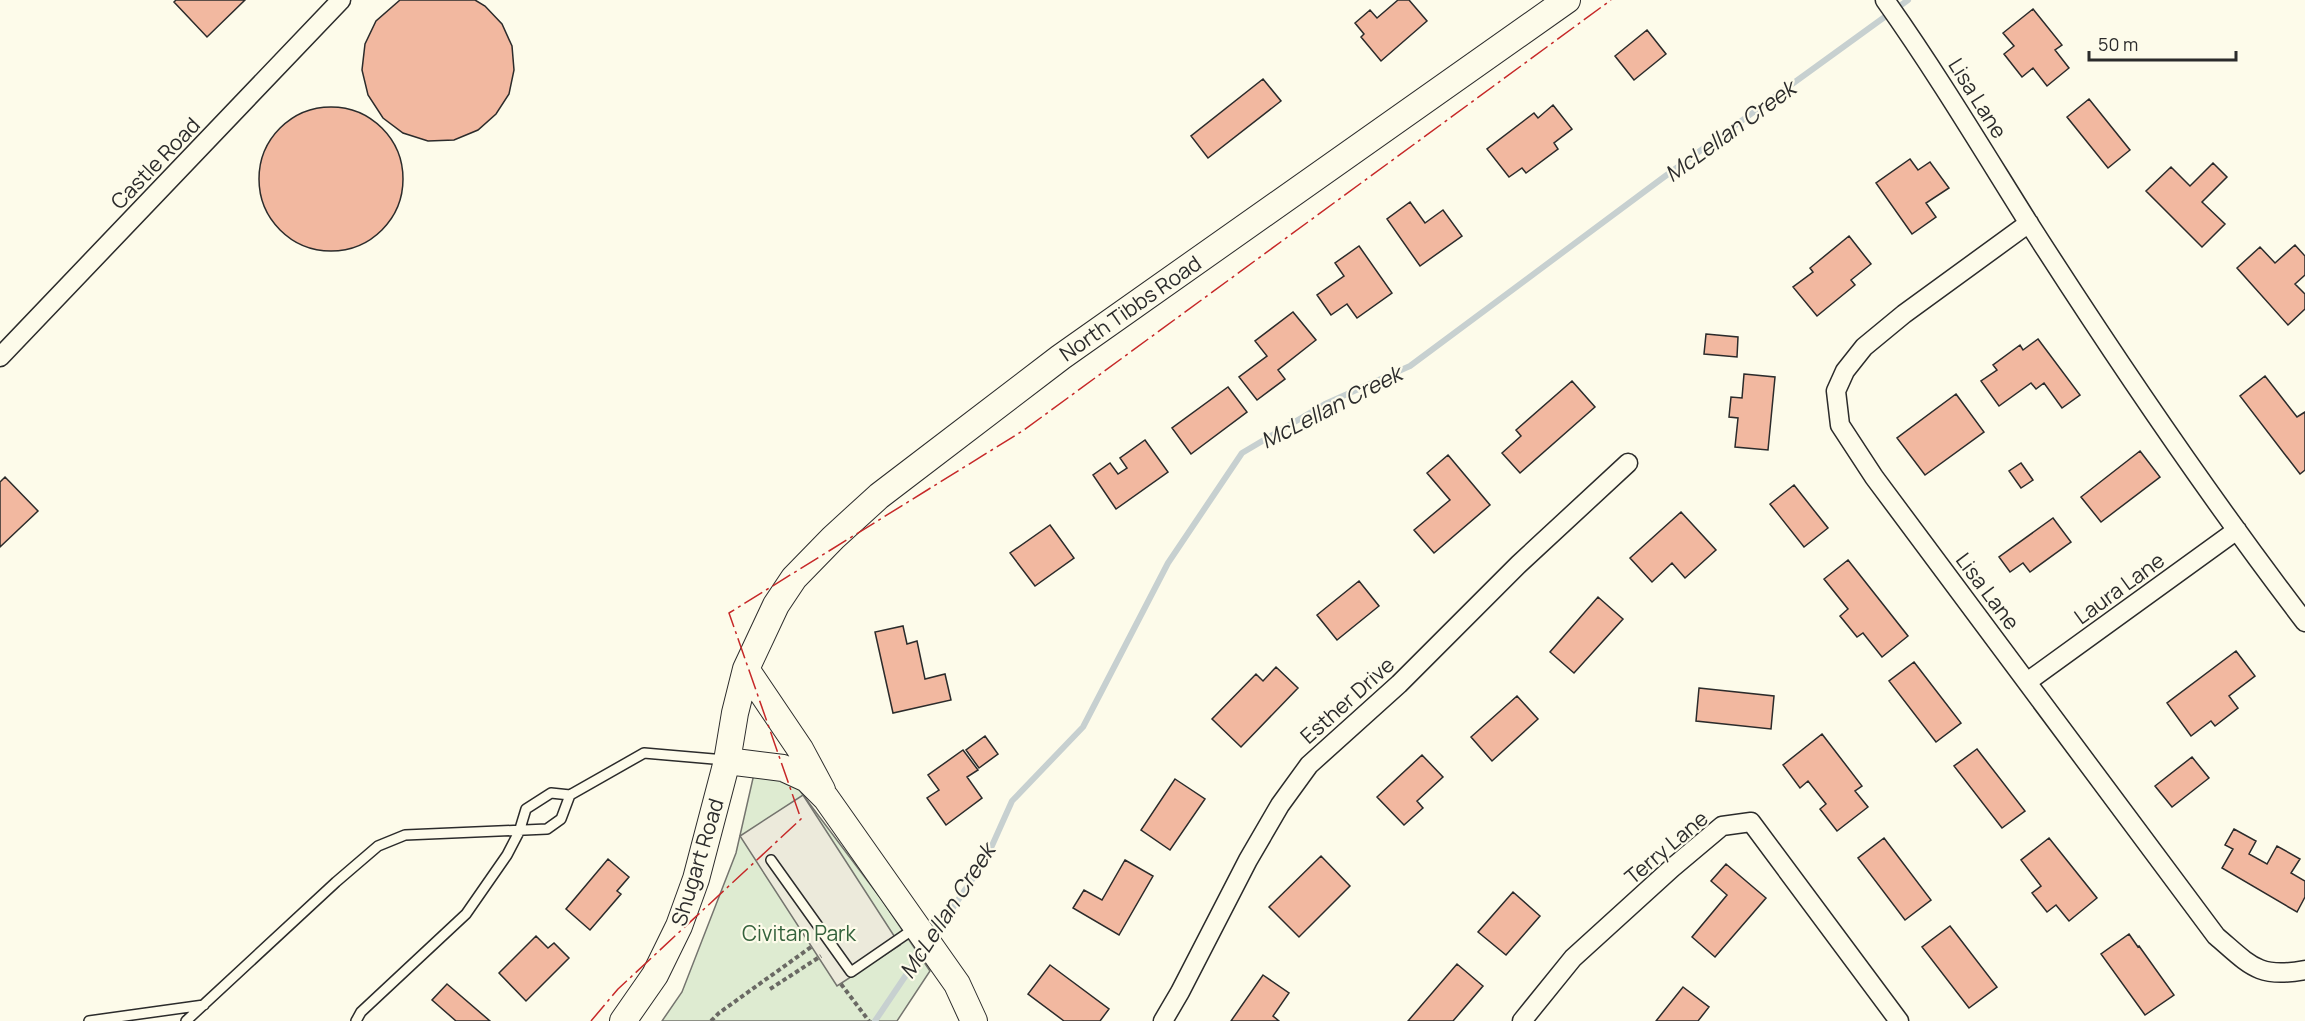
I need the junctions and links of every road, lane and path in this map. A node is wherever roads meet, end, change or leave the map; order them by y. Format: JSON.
{"nodes":[{"id":1,"x":341,"y":0,"type":"edge"},
{"id":2,"x":1567,"y":0,"type":"edge"},
{"id":3,"x":1886,"y":1,"type":"edge"},
{"id":4,"x":326,"y":8,"type":"edge"},
{"id":5,"x":2029,"y":223,"type":"junction"},
{"id":6,"x":0,"y":357,"type":"edge"},
{"id":7,"x":1628,"y":463,"type":"dead end"},
{"id":8,"x":2237,"y":530,"type":"junction"},
{"id":9,"x":2305,"y":622,"type":"edge"},
{"id":10,"x":746,"y":669,"type":"junction"},
{"id":11,"x":2027,"y":682,"type":"junction"},
{"id":12,"x":727,"y":761,"type":"junction"},
{"id":13,"x":570,"y":795,"type":"junction"},
{"id":14,"x":826,"y":798,"type":"junction"},
{"id":15,"x":519,"y":831,"type":"junction"},
{"id":16,"x":771,"y":860,"type":"dead end"},
{"id":17,"x":919,"y":929,"type":"junction"},
{"id":18,"x":811,"y":947,"type":"dead end"},
{"id":19,"x":827,"y":964,"type":"dead end"},
{"id":20,"x":2305,"y":970,"type":"edge"},
{"id":21,"x":841,"y":983,"type":"dead end"},
{"id":22,"x":770,"y":989,"type":"dead end"},
{"id":23,"x":204,"y":1005,"type":"junction"},
{"id":24,"x":89,"y":1021,"type":"edge"},
{"id":25,"x":186,"y":1021,"type":"edge"},
{"id":26,"x":356,"y":1021,"type":"edge"},
{"id":27,"x":623,"y":1021,"type":"edge"},
{"id":28,"x":711,"y":1021,"type":"edge"},
{"id":29,"x":869,"y":1021,"type":"edge"},
{"id":30,"x":974,"y":1021,"type":"edge"},
{"id":31,"x":1162,"y":1021,"type":"edge"},
{"id":32,"x":1522,"y":1021,"type":"edge"},
{"id":33,"x":1899,"y":1021,"type":"edge"}],
"edges":[{"from":1,"to":4,"type":"street","name":"Castle Road"},
{"from":2,"to":10,"type":"street","name":"North Tibbs Road"},
{"from":3,"to":5,"type":"street","name":"Lisa Lane"},
{"from":4,"to":6,"type":"street","name":"Castle Road"},
{"from":5,"to":8,"type":"street","name":"Lisa Lane"},
{"from":5,"to":11,"type":"street","name":"Lisa Lane"},
{"from":7,"to":31,"type":"street","name":"Esther Drive"},
{"from":8,"to":9,"type":"street","name":"Lisa Lane"},
{"from":8,"to":11,"type":"street","name":"Laura Lane"},
{"from":10,"to":12,"type":"street","name":"North Tibbs Road"},
{"from":10,"to":14,"type":"street"},
{"from":11,"to":20,"type":"street","name":"Lisa Lane"},
{"from":12,"to":13,"type":"lane"},
{"from":12,"to":14,"type":"street"},
{"from":12,"to":27,"type":"street","name":"Shugart Road"},
{"from":13,"to":15,"type":"lane"},
{"from":13,"to":15,"type":"lane"},
{"from":14,"to":17,"type":"street"},
{"from":15,"to":23,"type":"lane"},
{"from":15,"to":26,"type":"lane"},
{"from":16,"to":17,"type":"lane"},
{"from":17,"to":30,"type":"street"},
{"from":18,"to":28,"type":"path"},
{"from":19,"to":22,"type":"path"},
{"from":21,"to":29,"type":"path"},
{"from":23,"to":24,"type":"lane"},
{"from":23,"to":25,"type":"lane"},
{"from":32,"to":33,"type":"street","name":"Terry Lane"}]}
